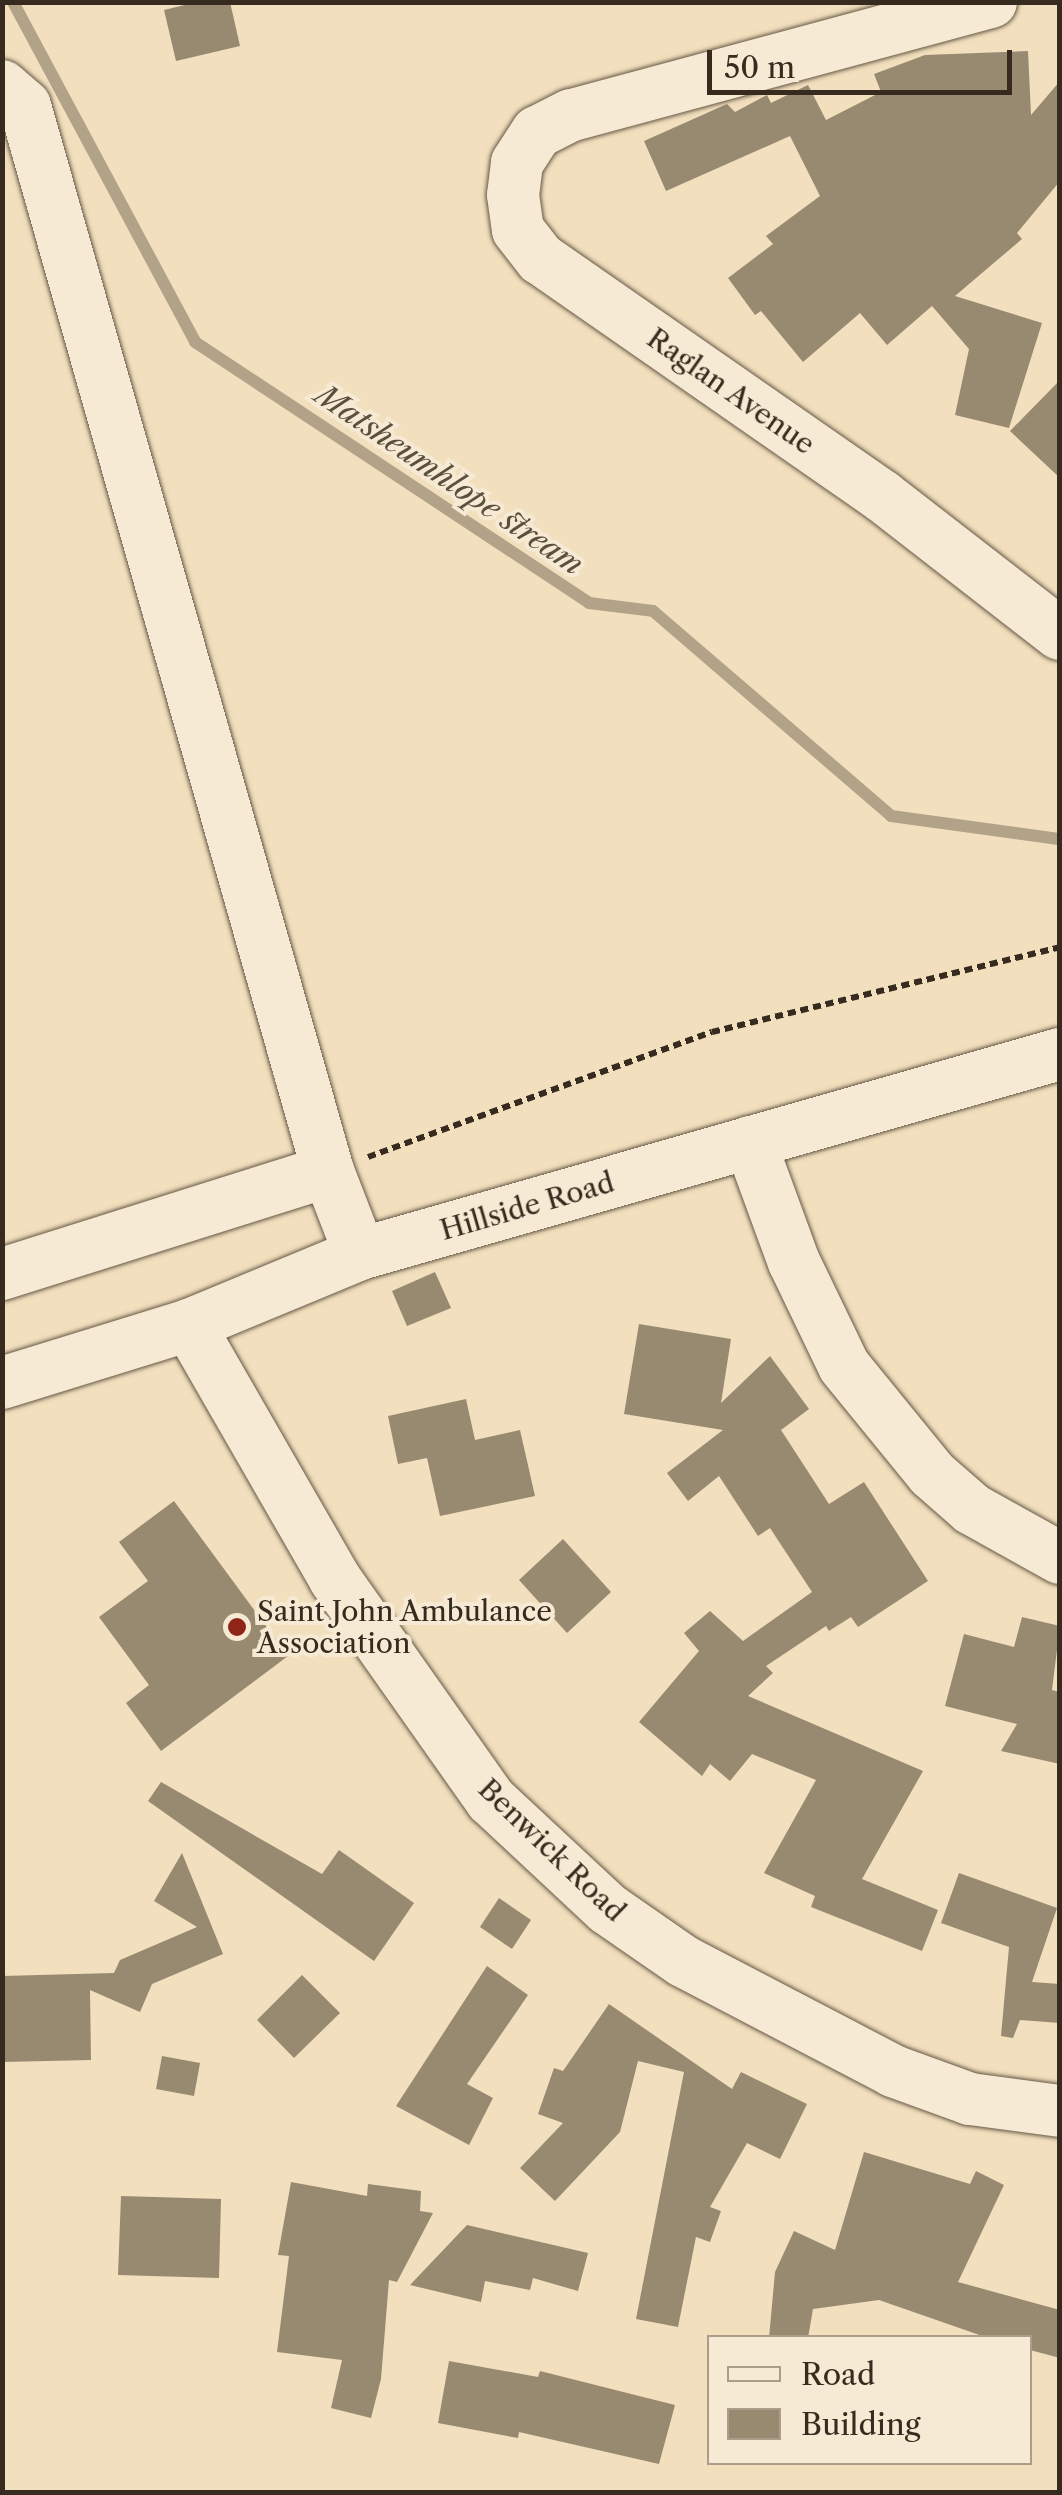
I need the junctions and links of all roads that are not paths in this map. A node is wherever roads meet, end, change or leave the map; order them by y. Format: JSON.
{"nodes":[{"id":1,"x":991,"y":2,"type":"edge"},
{"id":2,"x":2,"y":86,"type":"edge"},
{"id":3,"x":1060,"y":634,"type":"edge"},
{"id":4,"x":1060,"y":1054,"type":"edge"},
{"id":5,"x":750,"y":1142,"type":"junction"},
{"id":6,"x":328,"y":1171,"type":"junction"},
{"id":7,"x":360,"y":1254,"type":"junction"},
{"id":8,"x":2,"y":1274,"type":"edge"},
{"id":9,"x":190,"y":1325,"type":"junction"},
{"id":10,"x":2,"y":1383,"type":"edge"},
{"id":11,"x":1060,"y":1558,"type":"edge"},
{"id":12,"x":1060,"y":2112,"type":"edge"}],
"edges":[{"from":1,"to":3,"type":"street","name":"Raglan Avenue"},
{"from":2,"to":6,"type":"street"},
{"from":4,"to":5,"type":"street","name":"Hillside Road"},
{"from":5,"to":7,"type":"street","name":"Hillside Road"},
{"from":5,"to":11,"type":"street"},
{"from":6,"to":7,"type":"street"},
{"from":6,"to":8,"type":"street"},
{"from":7,"to":9,"type":"street","name":"Hillside Road"},
{"from":9,"to":10,"type":"street","name":"Hillside Road"},
{"from":9,"to":12,"type":"street","name":"Benwick Road"}]}
